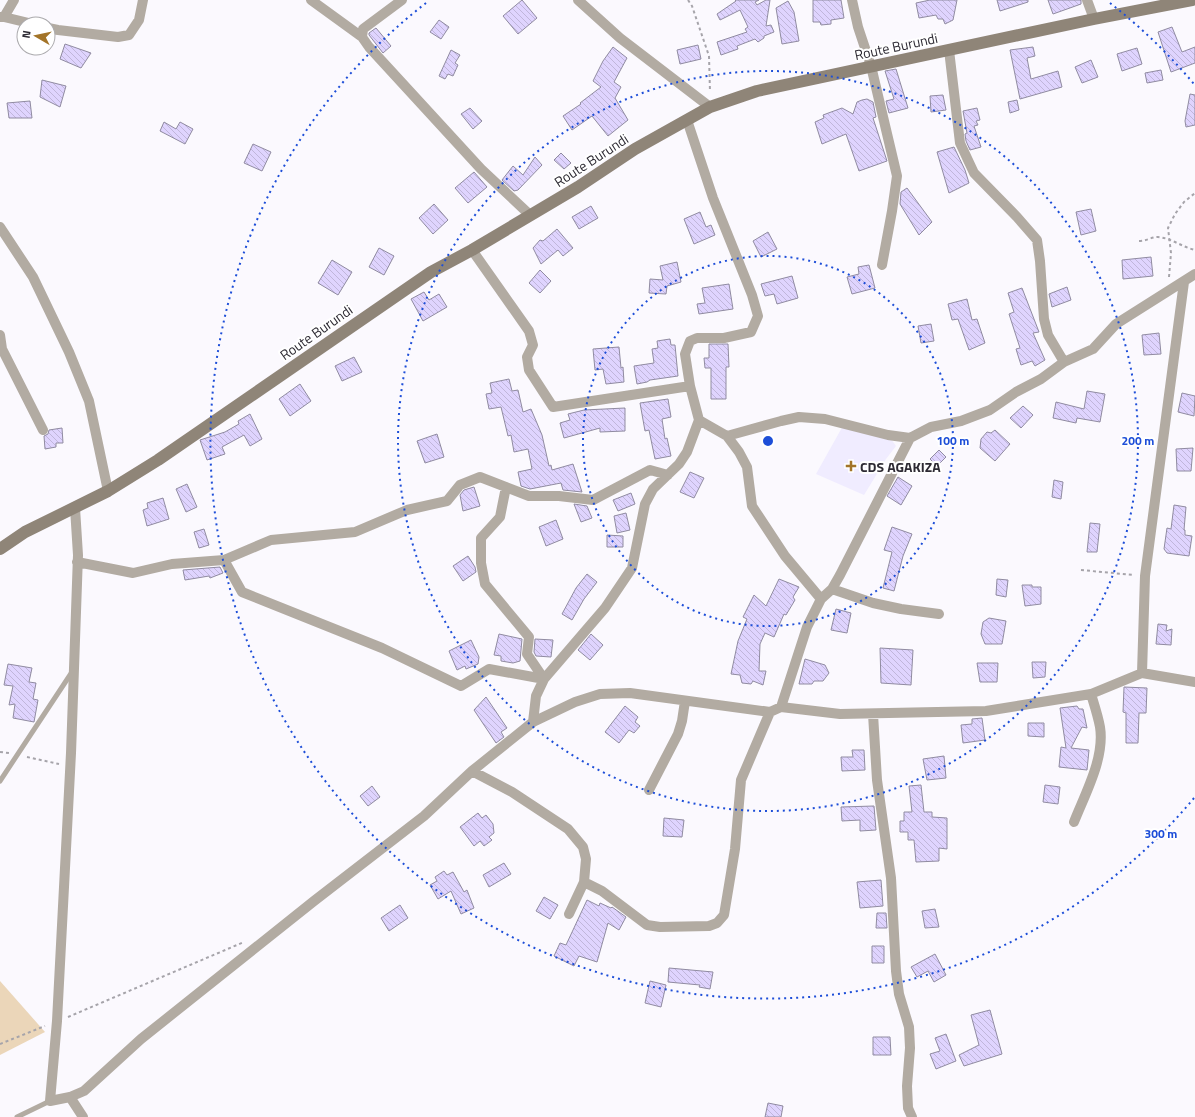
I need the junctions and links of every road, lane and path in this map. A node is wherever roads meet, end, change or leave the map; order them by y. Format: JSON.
{"nodes":[{"id":1,"x":14,"y":0,"type":"edge"},
{"id":2,"x":143,"y":0,"type":"edge"},
{"id":3,"x":311,"y":0,"type":"edge"},
{"id":4,"x":402,"y":0,"type":"edge"},
{"id":5,"x":578,"y":0,"type":"edge"},
{"id":6,"x":688,"y":0,"type":"edge"},
{"id":7,"x":852,"y":0,"type":"edge"},
{"id":8,"x":1087,"y":0,"type":"edge"},
{"id":9,"x":1192,"y":0,"type":"edge"},
{"id":10,"x":2,"y":17,"type":"edge"},
{"id":11,"x":1094,"y":19,"type":"junction"},
{"id":12,"x":16,"y":20,"type":"edge"},
{"id":13,"x":56,"y":30,"type":"edge"},
{"id":14,"x":362,"y":37,"type":"junction"},
{"id":15,"x":949,"y":50,"type":"junction"},
{"id":16,"x":871,"y":66,"type":"junction"},
{"id":17,"x":710,"y":107,"type":"junction"},
{"id":18,"x":687,"y":120,"type":"junction"},
{"id":19,"x":1195,"y":193,"type":"edge"},
{"id":20,"x":530,"y":215,"type":"junction"},
{"id":21,"x":0,"y":227,"type":"edge"},
{"id":22,"x":3,"y":240,"type":"edge"},
{"id":23,"x":1169,"y":240,"type":"junction"},
{"id":24,"x":1139,"y":241,"type":"dead end"},
{"id":25,"x":472,"y":250,"type":"junction"},
{"id":26,"x":1195,"y":250,"type":"edge"},
{"id":27,"x":882,"y":265,"type":"dead end"},
{"id":28,"x":1195,"y":274,"type":"edge"},
{"id":29,"x":1169,"y":278,"type":"dead end"},
{"id":30,"x":1184,"y":282,"type":"junction"},
{"id":31,"x":0,"y":335,"type":"edge"},
{"id":32,"x":1064,"y":362,"type":"junction"},
{"id":33,"x":690,"y":386,"type":"junction"},
{"id":34,"x":699,"y":420,"type":"junction"},
{"id":35,"x":43,"y":430,"type":"dead end"},
{"id":36,"x":727,"y":436,"type":"junction"},
{"id":37,"x":910,"y":438,"type":"junction"},
{"id":38,"x":668,"y":475,"type":"junction"},
{"id":39,"x":506,"y":487,"type":"junction"},
{"id":40,"x":108,"y":491,"type":"junction"},
{"id":41,"x":75,"y":508,"type":"junction"},
{"id":42,"x":0,"y":549,"type":"edge"},
{"id":43,"x":224,"y":560,"type":"junction"},
{"id":44,"x":77,"y":562,"type":"junction"},
{"id":45,"x":1081,"y":570,"type":"dead end"},
{"id":46,"x":1145,"y":576,"type":"junction"},
{"id":47,"x":832,"y":589,"type":"junction"},
{"id":48,"x":821,"y":599,"type":"junction"},
{"id":49,"x":939,"y":614,"type":"dead end"},
{"id":50,"x":74,"y":669,"type":"junction"},
{"id":51,"x":1142,"y":672,"type":"junction"},
{"id":52,"x":544,"y":679,"type":"junction"},
{"id":53,"x":1195,"y":682,"type":"edge"},
{"id":54,"x":1091,"y":694,"type":"junction"},
{"id":55,"x":685,"y":701,"type":"junction"},
{"id":56,"x":781,"y":707,"type":"junction"},
{"id":57,"x":770,"y":712,"type":"junction"},
{"id":58,"x":873,"y":714,"type":"junction"},
{"id":59,"x":533,"y":722,"type":"junction"},
{"id":60,"x":0,"y":752,"type":"edge"},
{"id":61,"x":17,"y":755,"type":"junction"},
{"id":62,"x":70,"y":767,"type":"junction"},
{"id":63,"x":472,"y":771,"type":"junction"},
{"id":64,"x":0,"y":781,"type":"edge"},
{"id":65,"x":649,"y":790,"type":"dead end"},
{"id":66,"x":1074,"y":822,"type":"dead end"},
{"id":67,"x":584,"y":882,"type":"junction"},
{"id":68,"x":570,"y":914,"type":"dead end"},
{"id":69,"x":247,"y":940,"type":"dead end"},
{"id":70,"x":57,"y":1021,"type":"junction"},
{"id":71,"x":0,"y":1044,"type":"edge"},
{"id":72,"x":70,"y":1097,"type":"junction"},
{"id":73,"x":50,"y":1101,"type":"junction"},
{"id":74,"x":17,"y":1117,"type":"edge"},
{"id":75,"x":84,"y":1117,"type":"edge"},
{"id":76,"x":912,"y":1117,"type":"edge"}],
"edges":[{"from":1,"to":10,"type":"street"},
{"from":2,"to":13,"type":"street"},
{"from":3,"to":14,"type":"street"},
{"from":4,"to":14,"type":"street"},
{"from":5,"to":17,"type":"street"},
{"from":6,"to":17,"type":"path"},
{"from":7,"to":16,"type":"street"},
{"from":8,"to":11,"type":"street"},
{"from":9,"to":11,"type":"main road","name":"Route Burundi"},
{"from":10,"to":12,"type":"street"},
{"from":11,"to":15,"type":"main road","name":"Route Burundi"},
{"from":14,"to":20,"type":"street"},
{"from":15,"to":16,"type":"main road","name":"Route Burundi"},
{"from":15,"to":32,"type":"street"},
{"from":16,"to":17,"type":"main road","name":"Route Burundi"},
{"from":16,"to":27,"type":"street"},
{"from":17,"to":18,"type":"main road","name":"Route Burundi"},
{"from":18,"to":20,"type":"main road","name":"Route Burundi"},
{"from":18,"to":33,"type":"street"},
{"from":19,"to":23,"type":"path"},
{"from":20,"to":25,"type":"main road","name":"Route Burundi"},
{"from":21,"to":22,"type":"street"},
{"from":22,"to":40,"type":"street"},
{"from":23,"to":24,"type":"path"},
{"from":23,"to":26,"type":"path"},
{"from":23,"to":29,"type":"path"},
{"from":25,"to":33,"type":"street"},
{"from":25,"to":40,"type":"main road","name":"Route Burundi"},
{"from":28,"to":30,"type":"street"},
{"from":30,"to":32,"type":"street"},
{"from":30,"to":46,"type":"street"},
{"from":31,"to":35,"type":"street"},
{"from":32,"to":37,"type":"street"},
{"from":33,"to":34,"type":"street"},
{"from":34,"to":36,"type":"street"},
{"from":34,"to":38,"type":"street"},
{"from":36,"to":37,"type":"street"},
{"from":36,"to":48,"type":"street"},
{"from":37,"to":47,"type":"street"},
{"from":38,"to":39,"type":"street"},
{"from":38,"to":52,"type":"street"},
{"from":39,"to":43,"type":"street"},
{"from":39,"to":52,"type":"street"},
{"from":40,"to":41,"type":"main road","name":"Route Burundi"},
{"from":41,"to":42,"type":"main road","name":"Route Burundi"},
{"from":41,"to":44,"type":"street"},
{"from":43,"to":44,"type":"street"},
{"from":43,"to":52,"type":"street"},
{"from":44,"to":50,"type":"street"},
{"from":45,"to":46,"type":"path"},
{"from":46,"to":51,"type":"street"},
{"from":47,"to":48,"type":"street"},
{"from":47,"to":49,"type":"street"},
{"from":48,"to":56,"type":"street"},
{"from":50,"to":61,"type":"lane"},
{"from":50,"to":62,"type":"street"},
{"from":51,"to":53,"type":"street"},
{"from":51,"to":54,"type":"street"},
{"from":52,"to":59,"type":"street"},
{"from":54,"to":58,"type":"street"},
{"from":54,"to":66,"type":"street"},
{"from":55,"to":57,"type":"street"},
{"from":55,"to":59,"type":"street"},
{"from":55,"to":65,"type":"street"},
{"from":56,"to":57,"type":"street"},
{"from":56,"to":58,"type":"street"},
{"from":57,"to":67,"type":"street"},
{"from":58,"to":76,"type":"street"},
{"from":59,"to":63,"type":"street"},
{"from":60,"to":61,"type":"path"},
{"from":61,"to":62,"type":"path"},
{"from":61,"to":64,"type":"lane"},
{"from":62,"to":70,"type":"street"},
{"from":63,"to":67,"type":"street"},
{"from":63,"to":72,"type":"street"},
{"from":67,"to":68,"type":"street"},
{"from":69,"to":70,"type":"path"},
{"from":70,"to":71,"type":"path"},
{"from":70,"to":73,"type":"street"},
{"from":72,"to":73,"type":"street"},
{"from":72,"to":75,"type":"street"},
{"from":73,"to":74,"type":"lane"}]}
